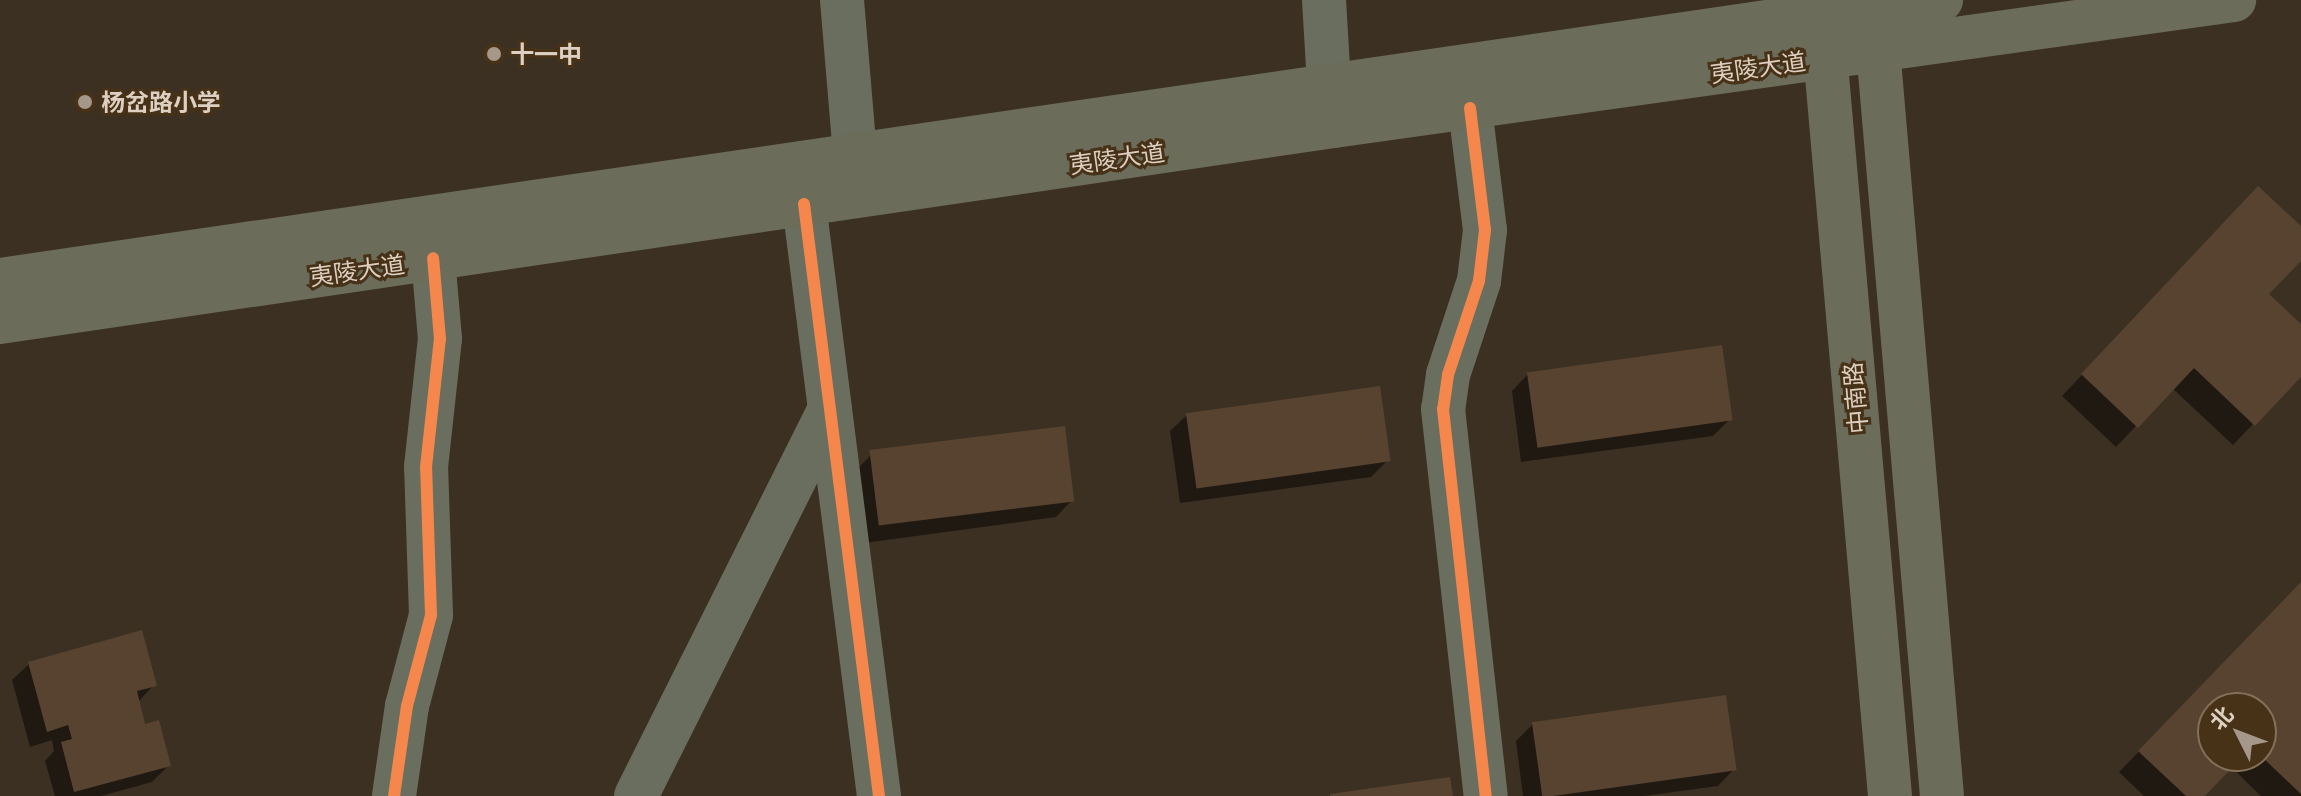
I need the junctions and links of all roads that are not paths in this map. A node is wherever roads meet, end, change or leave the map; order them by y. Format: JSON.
{"nodes":[{"id":1,"x":842,"y":0,"type":"edge"},
{"id":2,"x":1324,"y":0,"type":"edge"},
{"id":3,"x":1941,"y":0,"type":"edge"},
{"id":4,"x":2234,"y":0,"type":"edge"},
{"id":5,"x":1874,"y":4,"type":"edge"},
{"id":6,"x":1821,"y":7,"type":"edge"},
{"id":7,"x":1879,"y":52,"type":"junction"},
{"id":8,"x":1826,"y":57,"type":"junction"},
{"id":9,"x":1329,"y":85,"type":"junction"},
{"id":10,"x":1470,"y":108,"type":"junction"},
{"id":11,"x":855,"y":155,"type":"junction"},
{"id":12,"x":804,"y":204,"type":"junction"},
{"id":13,"x":433,"y":258,"type":"junction"},
{"id":14,"x":0,"y":280,"type":"edge"},
{"id":15,"x":0,"y":322,"type":"edge"},
{"id":16,"x":830,"y":409,"type":"junction"},
{"id":17,"x":394,"y":796,"type":"edge"},
{"id":18,"x":636,"y":796,"type":"edge"},
{"id":19,"x":879,"y":796,"type":"edge"},
{"id":20,"x":1486,"y":796,"type":"edge"},
{"id":21,"x":1890,"y":796,"type":"edge"},
{"id":22,"x":1942,"y":796,"type":"edge"}],
"edges":[{"from":1,"to":11,"type":"street"},
{"from":2,"to":9,"type":"street"},
{"from":3,"to":5,"type":"main road","name":"夷陵大道"},
{"from":4,"to":7,"type":"main road","name":"夷陵大道"},
{"from":5,"to":6,"type":"main road","name":"夷陵大道"},
{"from":5,"to":7,"type":"main road"},
{"from":6,"to":8,"type":"main road","name":"中南路"},
{"from":6,"to":9,"type":"main road","name":"夷陵大道"},
{"from":7,"to":8,"type":"main road","name":"夷陵大道"},
{"from":7,"to":22,"type":"main road"},
{"from":8,"to":10,"type":"main road","name":"夷陵大道"},
{"from":8,"to":21,"type":"main road","name":"中南路"},
{"from":9,"to":11,"type":"main road","name":"夷陵大道"},
{"from":10,"to":12,"type":"main road","name":"夷陵大道"},
{"from":10,"to":20,"type":"street"},
{"from":11,"to":14,"type":"main road","name":"夷陵大道"},
{"from":12,"to":13,"type":"main road","name":"夷陵大道"},
{"from":12,"to":16,"type":"street"},
{"from":13,"to":15,"type":"main road","name":"夷陵大道"},
{"from":13,"to":17,"type":"street"},
{"from":16,"to":18,"type":"street"},
{"from":16,"to":19,"type":"street"}]}
